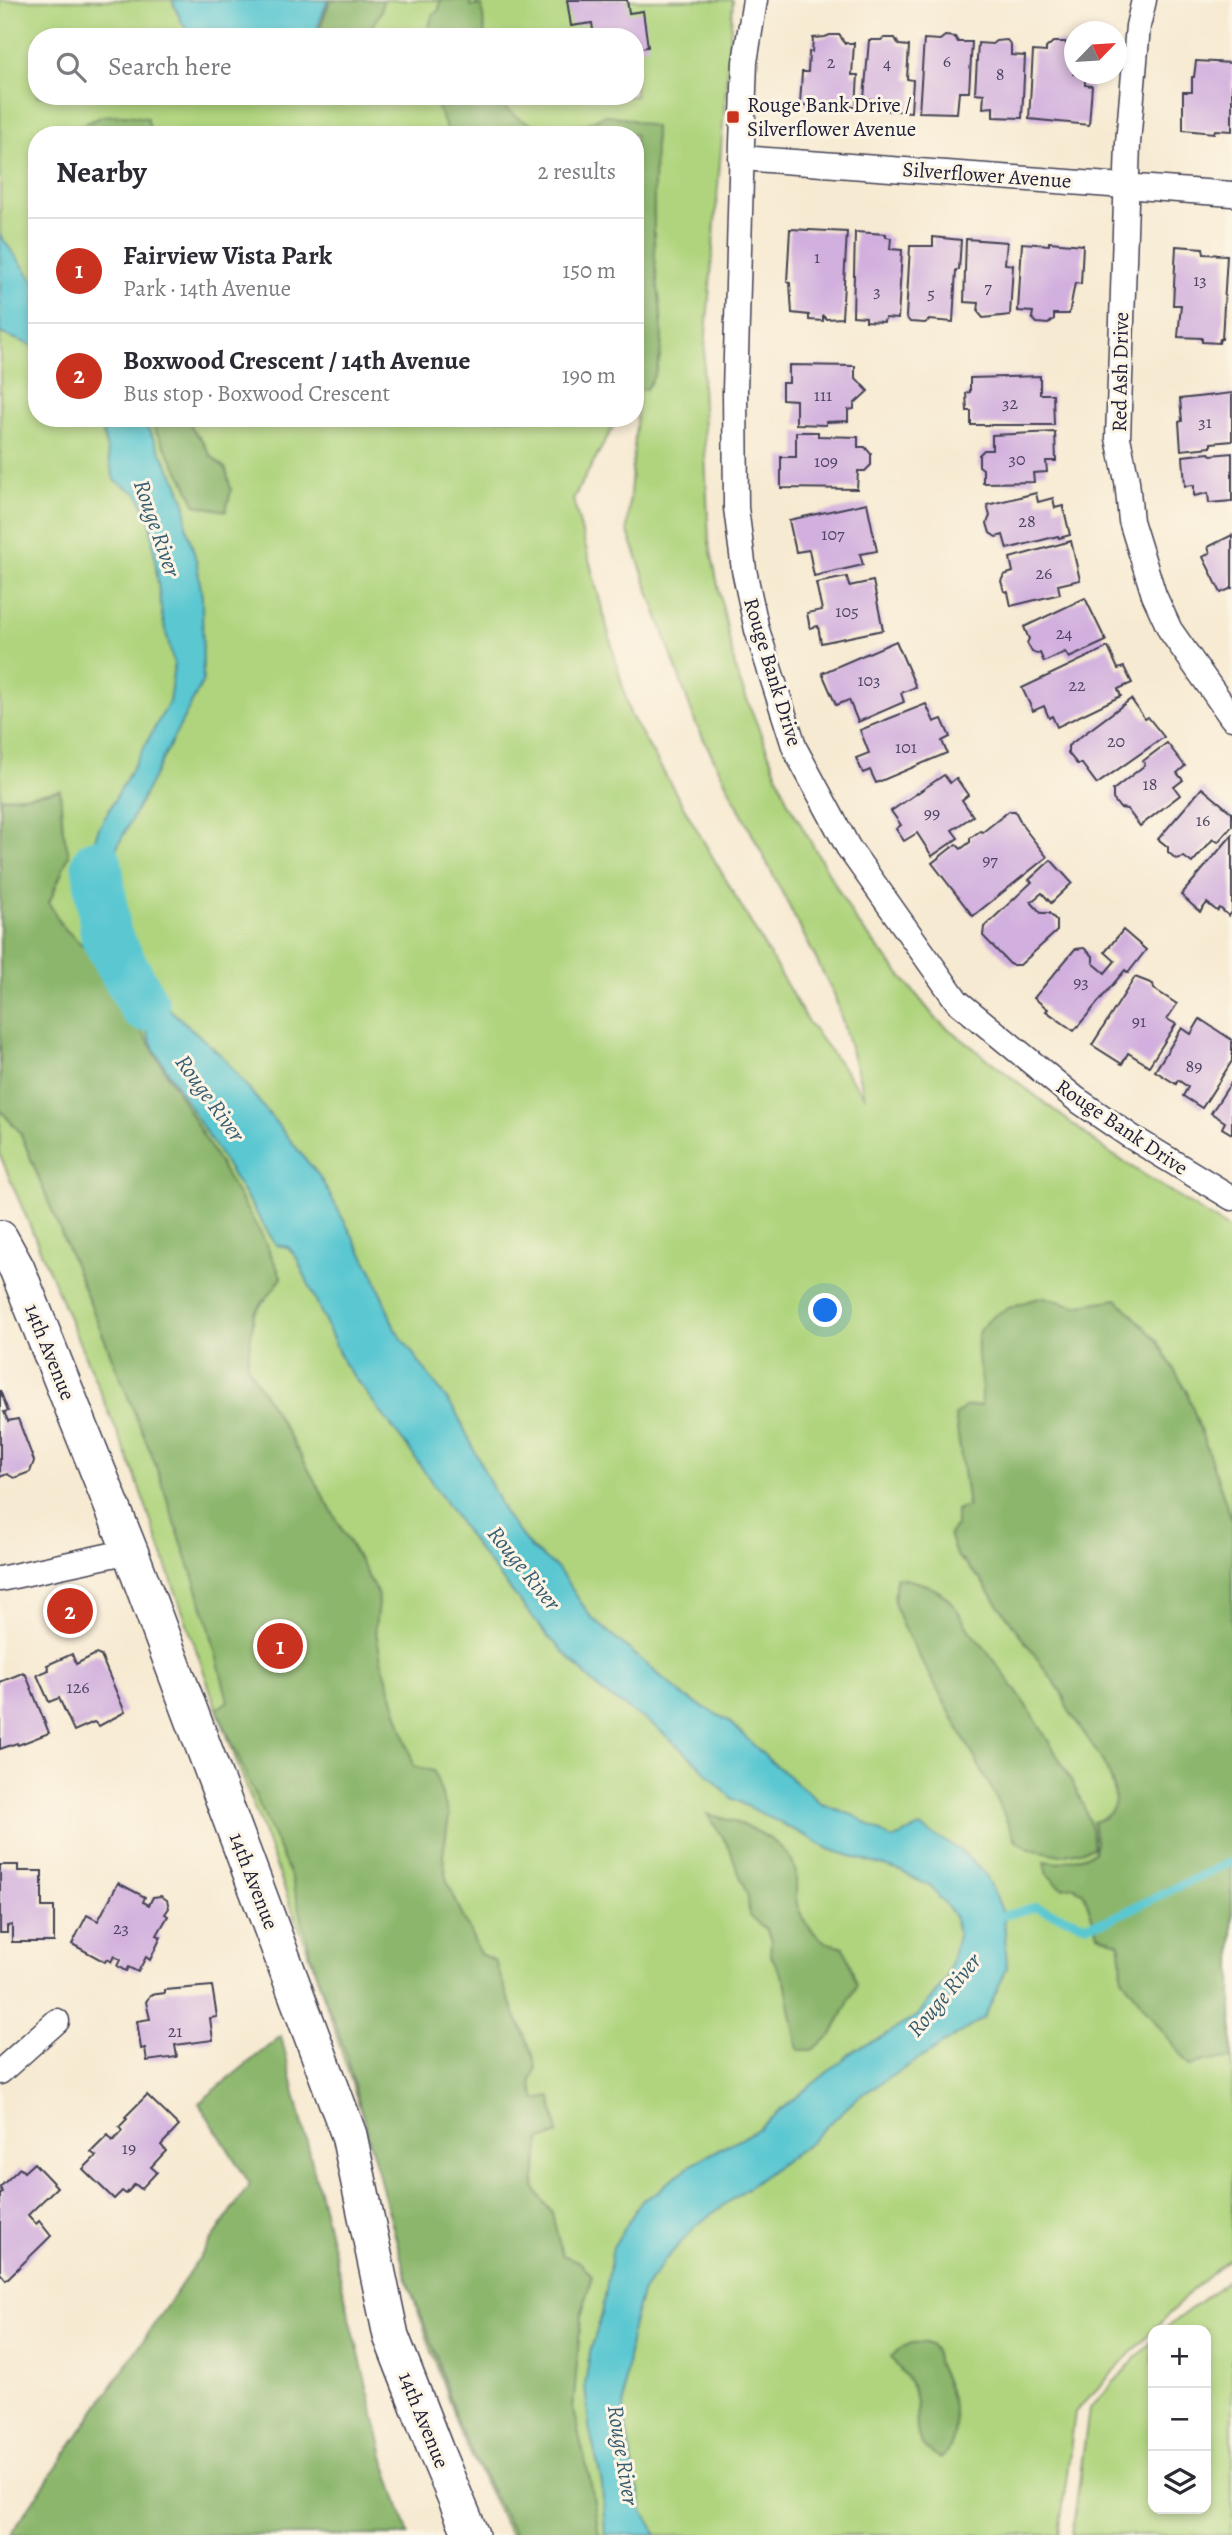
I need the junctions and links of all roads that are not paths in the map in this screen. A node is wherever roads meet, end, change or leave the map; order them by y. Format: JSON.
{"nodes":[{"id":1,"x":755,"y":0,"type":"edge"},
{"id":2,"x":1144,"y":0,"type":"edge"},
{"id":3,"x":741,"y":158,"type":"junction"},
{"id":4,"x":1128,"y":185,"type":"junction"},
{"id":5,"x":1232,"y":194,"type":"edge"},
{"id":6,"x":1232,"y":718,"type":"edge"},
{"id":7,"x":1232,"y":1198,"type":"edge"},
{"id":8,"x":0,"y":1238,"type":"edge"},
{"id":9,"x":130,"y":1550,"type":"junction"},
{"id":10,"x":0,"y":1579,"type":"edge"},
{"id":11,"x":57,"y":2021,"type":"dead end"},
{"id":12,"x":0,"y":2072,"type":"edge"},
{"id":13,"x":471,"y":2535,"type":"edge"}],
"edges":[{"from":1,"to":3,"type":"street","name":"Rouge Bank Drive"},
{"from":2,"to":4,"type":"street","name":"Red Ash Drive"},
{"from":3,"to":4,"type":"street","name":"Silverflower Avenue"},
{"from":3,"to":7,"type":"street","name":"Rouge Bank Drive"},
{"from":4,"to":5,"type":"street","name":"Silverflower Avenue"},
{"from":4,"to":6,"type":"street","name":"Red Ash Drive"},
{"from":8,"to":9,"type":"main road","name":"14th Avenue"},
{"from":9,"to":10,"type":"street"},
{"from":9,"to":13,"type":"main road","name":"14th Avenue"},
{"from":11,"to":12,"type":"street"}]}
